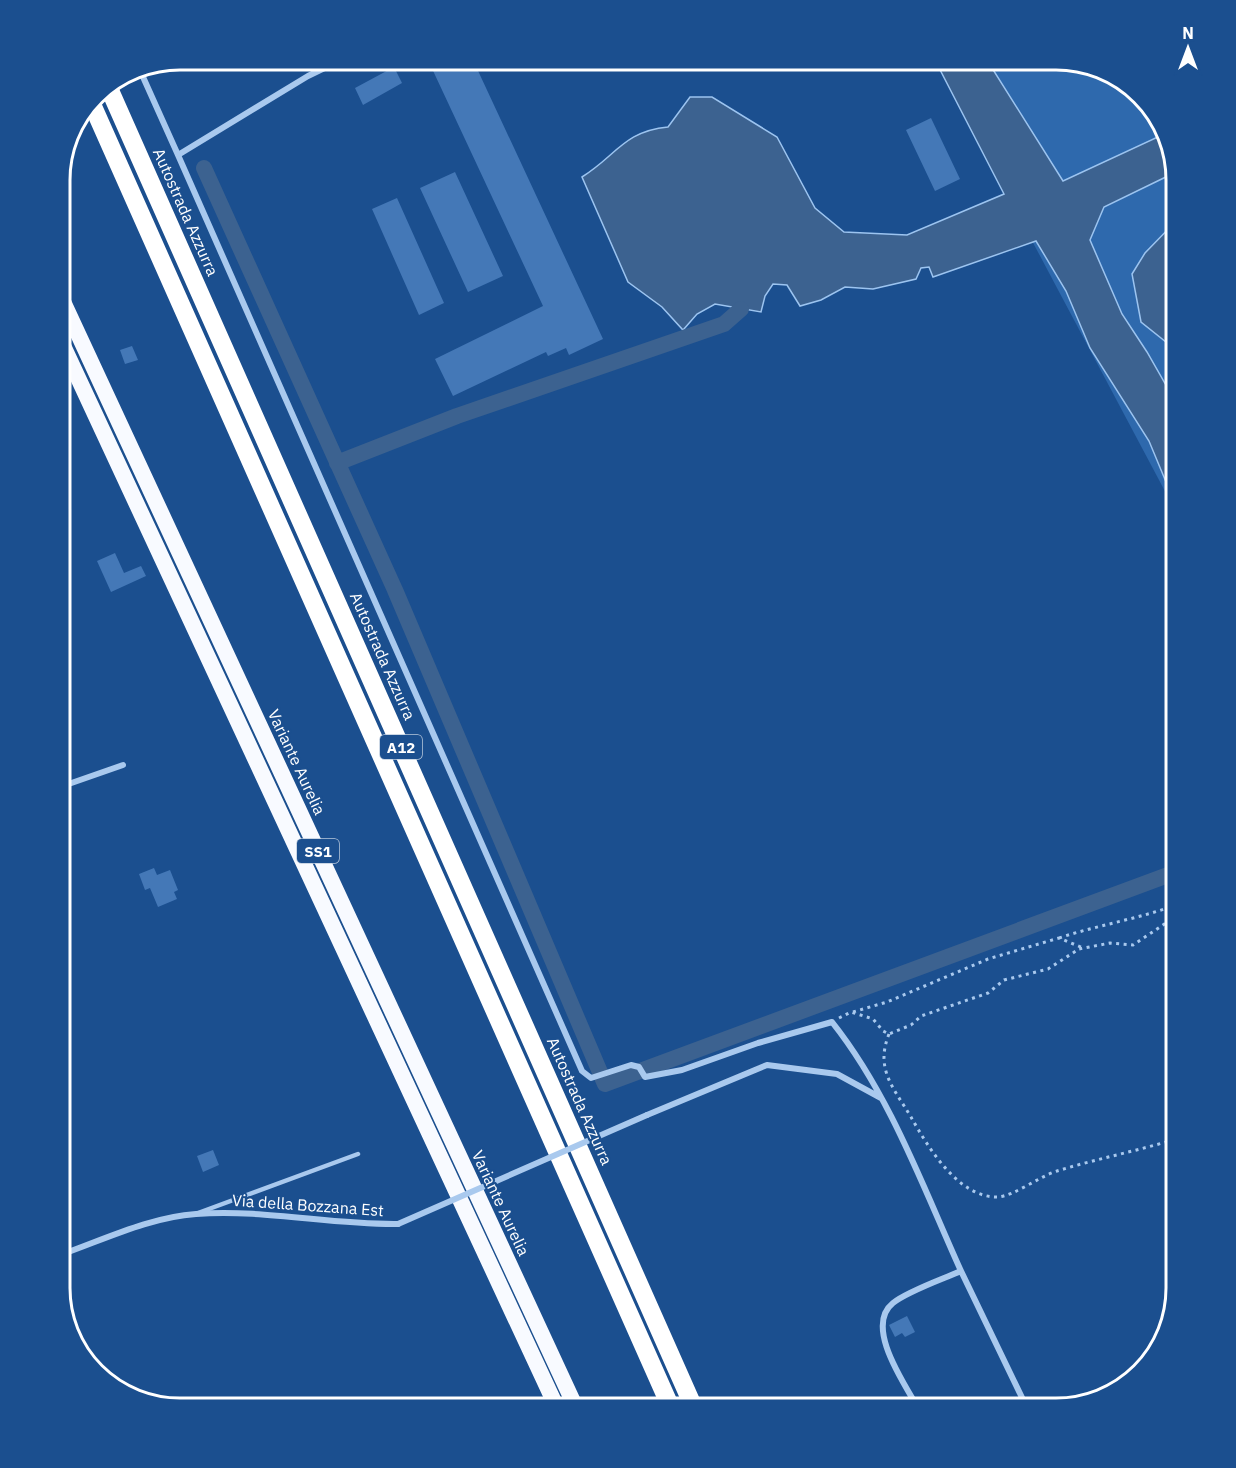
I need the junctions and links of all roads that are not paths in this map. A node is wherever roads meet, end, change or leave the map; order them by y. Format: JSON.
{"nodes":[{"id":1,"x":318,"y":71,"type":"edge"},
{"id":2,"x":143,"y":77,"type":"edge"},
{"id":3,"x":112,"y":95,"type":"edge"},
{"id":4,"x":95,"y":111,"type":"edge"},
{"id":5,"x":178,"y":155,"type":"junction"},
{"id":6,"x":71,"y":318,"type":"edge"},
{"id":7,"x":71,"y":362,"type":"edge"},
{"id":8,"x":123,"y":765,"type":"dead end"},
{"id":9,"x":70,"y":783,"type":"edge"},
{"id":10,"x":881,"y":1098,"type":"junction"},
{"id":11,"x":358,"y":1154,"type":"dead end"},
{"id":12,"x":195,"y":1214,"type":"junction"},
{"id":13,"x":70,"y":1252,"type":"edge"},
{"id":14,"x":961,"y":1271,"type":"junction"},
{"id":15,"x":552,"y":1398,"type":"edge"},
{"id":16,"x":571,"y":1398,"type":"edge"},
{"id":17,"x":667,"y":1398,"type":"edge"},
{"id":18,"x":690,"y":1398,"type":"edge"},
{"id":19,"x":913,"y":1398,"type":"edge"},
{"id":20,"x":1022,"y":1398,"type":"edge"}],
"edges":[{"from":1,"to":5,"type":"street"},
{"from":2,"to":5,"type":"street"},
{"from":3,"to":18,"type":"highway","name":"Autostrada Azzurra","number":"A12"},
{"from":4,"to":17,"type":"highway","number":"A12"},
{"from":5,"to":10,"type":"street"},
{"from":6,"to":16,"type":"highway","name":"Variante Aurelia","number":"SS1"},
{"from":7,"to":15,"type":"highway","number":"SS1"},
{"from":8,"to":9,"type":"street"},
{"from":10,"to":12,"type":"street","name":"Via della Bozzana Est","bridge":true},
{"from":10,"to":14,"type":"street"},
{"from":11,"to":12,"type":"lane"},
{"from":12,"to":13,"type":"street","name":"Via della Bozzana Est"},
{"from":14,"to":19,"type":"street"},
{"from":14,"to":20,"type":"street"}]}
